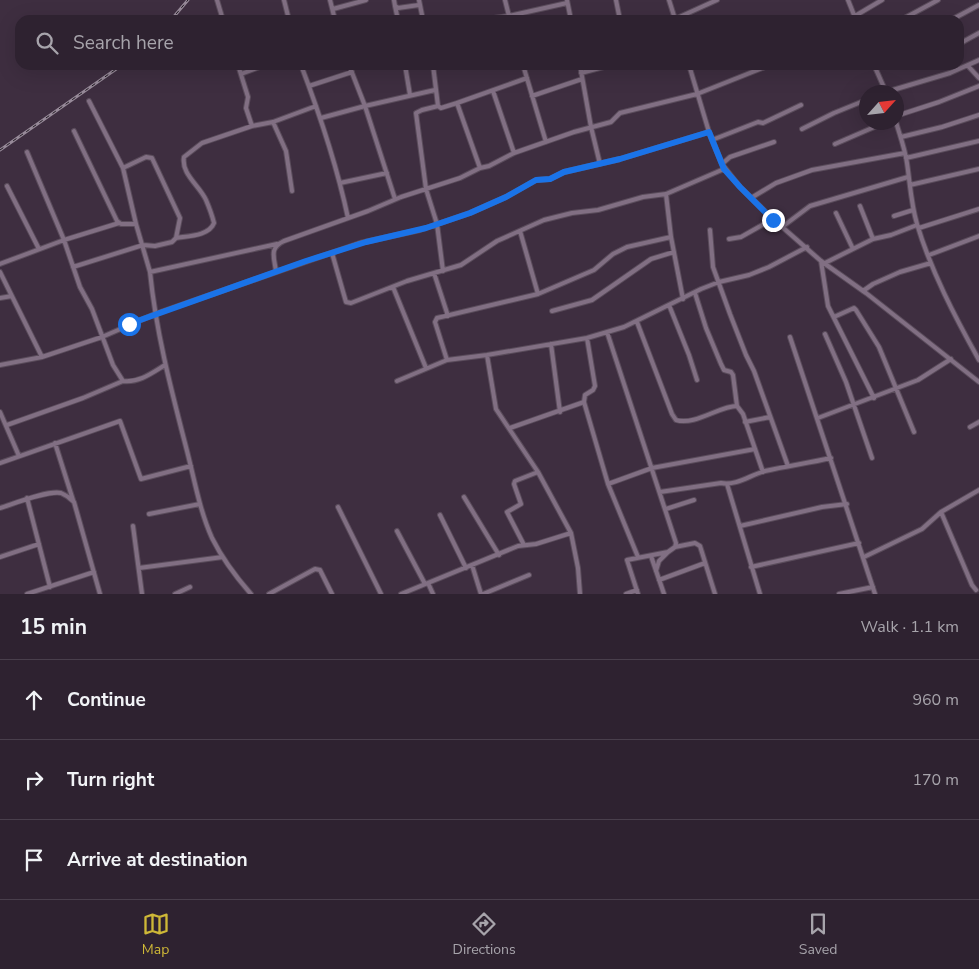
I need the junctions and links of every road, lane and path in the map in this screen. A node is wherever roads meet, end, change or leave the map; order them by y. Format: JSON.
{"nodes":[{"id":1,"x":217,"y":0,"type":"edge"},
{"id":2,"x":284,"y":0,"type":"edge"},
{"id":3,"x":330,"y":0,"type":"edge"},
{"id":4,"x":366,"y":0,"type":"edge"},
{"id":5,"x":394,"y":0,"type":"edge"},
{"id":6,"x":419,"y":0,"type":"edge"},
{"id":7,"x":505,"y":0,"type":"edge"},
{"id":8,"x":616,"y":0,"type":"edge"},
{"id":9,"x":669,"y":0,"type":"edge"},
{"id":10,"x":717,"y":0,"type":"edge"},
{"id":11,"x":848,"y":0,"type":"edge"},
{"id":12,"x":882,"y":0,"type":"edge"},
{"id":13,"x":938,"y":0,"type":"edge"},
{"id":14,"x":567,"y":1,"type":"edge"},
{"id":15,"x":419,"y":5,"type":"junction"},
{"id":16,"x":979,"y":5,"type":"edge"},
{"id":17,"x":396,"y":6,"type":"junction"},
{"id":18,"x":333,"y":9,"type":"junction"},
{"id":19,"x":222,"y":15,"type":"edge"},
{"id":20,"x":288,"y":15,"type":"edge"},
{"id":21,"x":334,"y":15,"type":"edge"},
{"id":22,"x":397,"y":15,"type":"edge"},
{"id":23,"x":422,"y":15,"type":"edge"},
{"id":24,"x":508,"y":15,"type":"edge"},
{"id":25,"x":519,"y":15,"type":"edge"},
{"id":26,"x":570,"y":15,"type":"edge"},
{"id":27,"x":619,"y":15,"type":"edge"},
{"id":28,"x":674,"y":15,"type":"edge"},
{"id":29,"x":686,"y":15,"type":"edge"},
{"id":30,"x":855,"y":15,"type":"edge"},
{"id":31,"x":860,"y":15,"type":"edge"},
{"id":32,"x":910,"y":15,"type":"edge"},
{"id":33,"x":960,"y":15,"type":"edge"},
{"id":34,"x":979,"y":33,"type":"edge"},
{"id":35,"x":964,"y":41,"type":"edge"},
{"id":36,"x":979,"y":60,"type":"edge"},
{"id":37,"x":968,"y":66,"type":"junction"},
{"id":38,"x":964,"y":68,"type":"edge"},
{"id":39,"x":240,"y":70,"type":"edge"},
{"id":40,"x":251,"y":70,"type":"edge"},
{"id":41,"x":303,"y":70,"type":"edge"},
{"id":42,"x":406,"y":70,"type":"edge"},
{"id":43,"x":433,"y":70,"type":"edge"},
{"id":44,"x":525,"y":70,"type":"edge"},
{"id":45,"x":581,"y":70,"type":"edge"},
{"id":46,"x":592,"y":70,"type":"edge"},
{"id":47,"x":690,"y":70,"type":"edge"},
{"id":48,"x":757,"y":70,"type":"edge"},
{"id":49,"x":876,"y":70,"type":"edge"},
{"id":50,"x":958,"y":70,"type":"edge"},
{"id":51,"x":352,"y":72,"type":"joint"},
{"id":52,"x":581,"y":73,"type":"junction"},
{"id":53,"x":241,"y":74,"type":"junction"},
{"id":54,"x":527,"y":78,"type":"junction"},
{"id":55,"x":979,"y":78,"type":"edge"},
{"id":56,"x":582,"y":80,"type":"junction"},
{"id":57,"x":883,"y":85,"type":"edge"},
{"id":58,"x":309,"y":86,"type":"junction"},
{"id":59,"x":979,"y":86,"type":"edge"},
{"id":60,"x":904,"y":87,"type":"edge"},
{"id":61,"x":435,"y":90,"type":"junction"},
{"id":62,"x":493,"y":91,"type":"junction"},
{"id":63,"x":697,"y":94,"type":"junction"},
{"id":64,"x":410,"y":95,"type":"junction"},
{"id":65,"x":532,"y":96,"type":"junction"},
{"id":66,"x":89,"y":102,"type":"dead end"},
{"id":67,"x":457,"y":103,"type":"junction"},
{"id":68,"x":859,"y":103,"type":"edge"},
{"id":69,"x":801,"y":105,"type":"dead end"},
{"id":70,"x":316,"y":106,"type":"junction"},
{"id":71,"x":365,"y":106,"type":"junction"},
{"id":72,"x":438,"y":106,"type":"junction"},
{"id":73,"x":904,"y":113,"type":"edge"},
{"id":74,"x":979,"y":115,"type":"edge"},
{"id":75,"x":321,"y":118,"type":"junction"},
{"id":76,"x":274,"y":122,"type":"junction"},
{"id":77,"x":252,"y":126,"type":"junction"},
{"id":78,"x":591,"y":127,"type":"junction"},
{"id":79,"x":802,"y":129,"type":"dead end"},
{"id":80,"x":867,"y":130,"type":"edge"},
{"id":81,"x":899,"y":130,"type":"edge"},
{"id":82,"x":74,"y":131,"type":"dead end"},
{"id":83,"x":709,"y":132,"type":"junction"},
{"id":84,"x":901,"y":137,"type":"junction"},
{"id":85,"x":712,"y":140,"type":"junction"},
{"id":86,"x":979,"y":141,"type":"edge"},
{"id":87,"x":546,"y":142,"type":"junction"},
{"id":88,"x":774,"y":142,"type":"dead end"},
{"id":89,"x":835,"y":144,"type":"dead end"},
{"id":90,"x":27,"y":152,"type":"dead end"},
{"id":91,"x":514,"y":153,"type":"junction"},
{"id":92,"x":905,"y":153,"type":"junction"},
{"id":93,"x":906,"y":158,"type":"junction"},
{"id":94,"x":600,"y":164,"type":"junction"},
{"id":95,"x":722,"y":164,"type":"junction"},
{"id":96,"x":123,"y":168,"type":"junction"},
{"id":97,"x":480,"y":168,"type":"junction"},
{"id":98,"x":724,"y":169,"type":"junction"},
{"id":99,"x":979,"y":169,"type":"edge"},
{"id":100,"x":387,"y":173,"type":"junction"},
{"id":101,"x":908,"y":177,"type":"junction"},
{"id":102,"x":340,"y":183,"type":"junction"},
{"id":103,"x":910,"y":185,"type":"junction"},
{"id":104,"x":7,"y":186,"type":"dead end"},
{"id":105,"x":426,"y":189,"type":"junction"},
{"id":106,"x":292,"y":191,"type":"dead end"},
{"id":107,"x":666,"y":194,"type":"junction"},
{"id":108,"x":751,"y":198,"type":"junction"},
{"id":109,"x":395,"y":199,"type":"junction"},
{"id":110,"x":860,"y":206,"type":"dead end"},
{"id":111,"x":979,"y":209,"type":"edge"},
{"id":112,"x":913,"y":210,"type":"junction"},
{"id":113,"x":836,"y":213,"type":"dead end"},
{"id":114,"x":894,"y":216,"type":"dead end"},
{"id":115,"x":348,"y":218,"type":"junction"},
{"id":116,"x":773,"y":220,"type":"junction"},
{"id":117,"x":119,"y":223,"type":"junction"},
{"id":118,"x":136,"y":224,"type":"junction"},
{"id":119,"x":437,"y":224,"type":"junction"},
{"id":120,"x":782,"y":227,"type":"junction"},
{"id":121,"x":918,"y":227,"type":"junction"},
{"id":122,"x":710,"y":230,"type":"dead end"},
{"id":123,"x":520,"y":231,"type":"junction"},
{"id":124,"x":979,"y":236,"type":"edge"},
{"id":125,"x":671,"y":237,"type":"junction"},
{"id":126,"x":176,"y":238,"type":"junction"},
{"id":127,"x":729,"y":239,"type":"dead end"},
{"id":128,"x":873,"y":239,"type":"junction"},
{"id":129,"x":64,"y":240,"type":"junction"},
{"id":130,"x":277,"y":244,"type":"junction"},
{"id":131,"x":142,"y":245,"type":"junction"},
{"id":132,"x":806,"y":247,"type":"junction"},
{"id":133,"x":853,"y":249,"type":"junction"},
{"id":134,"x":39,"y":250,"type":"junction"},
{"id":135,"x":332,"y":252,"type":"junction"},
{"id":136,"x":674,"y":252,"type":"junction"},
{"id":137,"x":929,"y":255,"type":"junction"},
{"id":138,"x":823,"y":262,"type":"junction"},
{"id":139,"x":931,"y":263,"type":"junction"},
{"id":140,"x":0,"y":264,"type":"edge"},
{"id":141,"x":73,"y":267,"type":"junction"},
{"id":142,"x":276,"y":271,"type":"junction"},
{"id":143,"x":442,"y":271,"type":"junction"},
{"id":144,"x":0,"y":272,"type":"edge"},
{"id":145,"x":150,"y":272,"type":"junction"},
{"id":146,"x":434,"y":273,"type":"junction"},
{"id":147,"x":719,"y":282,"type":"junction"},
{"id":148,"x":393,"y":287,"type":"junction"},
{"id":149,"x":863,"y":291,"type":"junction"},
{"id":150,"x":695,"y":292,"type":"junction"},
{"id":151,"x":538,"y":294,"type":"junction"},
{"id":152,"x":12,"y":296,"type":"junction"},
{"id":153,"x":0,"y":298,"type":"edge"},
{"id":154,"x":683,"y":299,"type":"junction"},
{"id":155,"x":669,"y":305,"type":"junction"},
{"id":156,"x":552,"y":311,"type":"dead end"},
{"id":157,"x":155,"y":314,"type":"junction"},
{"id":158,"x":448,"y":316,"type":"junction"},
{"id":159,"x":834,"y":317,"type":"junction"},
{"id":160,"x":637,"y":322,"type":"junction"},
{"id":161,"x":607,"y":332,"type":"junction"},
{"id":162,"x":825,"y":334,"type":"dead end"},
{"id":163,"x":790,"y":336,"type":"dead end"},
{"id":164,"x":102,"y":337,"type":"junction"},
{"id":165,"x":586,"y":338,"type":"junction"},
{"id":166,"x":552,"y":344,"type":"junction"},
{"id":167,"x":488,"y":356,"type":"junction"},
{"id":168,"x":42,"y":357,"type":"junction"},
{"id":169,"x":951,"y":359,"type":"junction"},
{"id":170,"x":447,"y":360,"type":"junction"},
{"id":171,"x":979,"y":360,"type":"edge"},
{"id":172,"x":0,"y":365,"type":"edge"},
{"id":173,"x":165,"y":365,"type":"junction"},
{"id":174,"x":426,"y":368,"type":"junction"},
{"id":175,"x":697,"y":380,"type":"dead end"},
{"id":176,"x":123,"y":381,"type":"junction"},
{"id":177,"x":396,"y":381,"type":"dead end"},
{"id":178,"x":979,"y":382,"type":"edge"},
{"id":179,"x":897,"y":388,"type":"junction"},
{"id":180,"x":874,"y":398,"type":"junction"},
{"id":181,"x":584,"y":402,"type":"junction"},
{"id":182,"x":854,"y":405,"type":"junction"},
{"id":183,"x":737,"y":406,"type":"junction"},
{"id":184,"x":0,"y":412,"type":"edge"},
{"id":185,"x":560,"y":412,"type":"junction"},
{"id":186,"x":770,"y":417,"type":"junction"},
{"id":187,"x":818,"y":418,"type":"junction"},
{"id":188,"x":745,"y":422,"type":"junction"},
{"id":189,"x":979,"y":422,"type":"edge"},
{"id":190,"x":7,"y":425,"type":"junction"},
{"id":191,"x":970,"y":427,"type":"dead end"},
{"id":192,"x":510,"y":428,"type":"junction"},
{"id":193,"x":914,"y":432,"type":"dead end"},
{"id":194,"x":55,"y":443,"type":"junction"},
{"id":195,"x":755,"y":449,"type":"junction"},
{"id":196,"x":19,"y":456,"type":"junction"},
{"id":197,"x":831,"y":458,"type":"junction"},
{"id":198,"x":872,"y":458,"type":"dead end"},
{"id":199,"x":0,"y":463,"type":"edge"},
{"id":200,"x":191,"y":466,"type":"junction"},
{"id":201,"x":788,"y":466,"type":"junction"},
{"id":202,"x":652,"y":468,"type":"junction"},
{"id":203,"x":538,"y":472,"type":"junction"},
{"id":204,"x":763,"y":472,"type":"junction"},
{"id":205,"x":608,"y":484,"type":"junction"},
{"id":206,"x":727,"y":484,"type":"junction"},
{"id":207,"x":979,"y":490,"type":"edge"},
{"id":208,"x":660,"y":492,"type":"junction"},
{"id":209,"x":464,"y":497,"type":"dead end"},
{"id":210,"x":27,"y":498,"type":"junction"},
{"id":211,"x":694,"y":500,"type":"dead end"},
{"id":212,"x":74,"y":502,"type":"junction"},
{"id":213,"x":200,"y":504,"type":"junction"},
{"id":214,"x":846,"y":504,"type":"junction"},
{"id":215,"x":338,"y":507,"type":"dead end"},
{"id":216,"x":0,"y":508,"type":"edge"},
{"id":217,"x":666,"y":509,"type":"junction"},
{"id":218,"x":941,"y":512,"type":"junction"},
{"id":219,"x":149,"y":514,"type":"dead end"},
{"id":220,"x":440,"y":515,"type":"dead end"},
{"id":221,"x":133,"y":526,"type":"dead end"},
{"id":222,"x":740,"y":526,"type":"junction"},
{"id":223,"x":397,"y":531,"type":"dead end"},
{"id":224,"x":571,"y":533,"type":"junction"},
{"id":225,"x":39,"y":544,"type":"junction"},
{"id":226,"x":859,"y":544,"type":"junction"},
{"id":227,"x":524,"y":545,"type":"junction"},
{"id":228,"x":675,"y":547,"type":"junction"},
{"id":229,"x":668,"y":552,"type":"junction"},
{"id":230,"x":500,"y":554,"type":"junction"},
{"id":231,"x":651,"y":556,"type":"junction"},
{"id":232,"x":0,"y":557,"type":"edge"},
{"id":233,"x":223,"y":557,"type":"junction"},
{"id":234,"x":638,"y":557,"type":"junction"},
{"id":235,"x":864,"y":557,"type":"junction"},
{"id":236,"x":705,"y":563,"type":"junction"},
{"id":237,"x":472,"y":566,"type":"junction"},
{"id":238,"x":752,"y":567,"type":"junction"},
{"id":239,"x":139,"y":568,"type":"junction"},
{"id":240,"x":466,"y":568,"type":"junction"},
{"id":241,"x":656,"y":571,"type":"junction"},
{"id":242,"x":94,"y":572,"type":"junction"},
{"id":243,"x":529,"y":575,"type":"dead end"},
{"id":244,"x":659,"y":580,"type":"junction"},
{"id":245,"x":426,"y":584,"type":"junction"},
{"id":246,"x":190,"y":586,"type":"dead end"},
{"id":247,"x":50,"y":587,"type":"junction"},
{"id":248,"x":873,"y":587,"type":"junction"},
{"id":249,"x":278,"y":589,"type":"junction"},
{"id":250,"x":976,"y":590,"type":"dead end"},
{"id":251,"x":638,"y":592,"type":"edge"},
{"id":252,"x":27,"y":594,"type":"edge"},
{"id":253,"x":100,"y":594,"type":"edge"},
{"id":254,"x":142,"y":594,"type":"edge"},
{"id":255,"x":175,"y":594,"type":"edge"},
{"id":256,"x":251,"y":594,"type":"edge"},
{"id":257,"x":269,"y":594,"type":"edge"},
{"id":258,"x":280,"y":594,"type":"edge"},
{"id":259,"x":332,"y":594,"type":"edge"},
{"id":260,"x":381,"y":594,"type":"edge"},
{"id":261,"x":401,"y":594,"type":"edge"},
{"id":262,"x":433,"y":594,"type":"edge"},
{"id":263,"x":482,"y":594,"type":"edge"},
{"id":264,"x":580,"y":594,"type":"edge"},
{"id":265,"x":626,"y":594,"type":"edge"},
{"id":266,"x":664,"y":594,"type":"edge"},
{"id":267,"x":715,"y":594,"type":"edge"},
{"id":268,"x":760,"y":594,"type":"edge"},
{"id":269,"x":839,"y":594,"type":"edge"},
{"id":270,"x":875,"y":594,"type":"edge"}],
"edges":[{"from":1,"to":19,"type":"street"},
{"from":2,"to":20,"type":"street"},
{"from":3,"to":18,"type":"street"},
{"from":4,"to":18,"type":"street"},
{"from":5,"to":17,"type":"street"},
{"from":6,"to":15,"type":"street"},
{"from":7,"to":24,"type":"street"},
{"from":8,"to":27,"type":"street"},
{"from":9,"to":28,"type":"street"},
{"from":10,"to":29,"type":"street"},
{"from":11,"to":30,"type":"street"},
{"from":12,"to":31,"type":"street"},
{"from":13,"to":32,"type":"street"},
{"from":14,"to":25,"type":"street"},
{"from":14,"to":26,"type":"street"},
{"from":15,"to":17,"type":"street"},
{"from":15,"to":23,"type":"street"},
{"from":16,"to":33,"type":"street"},
{"from":17,"to":22,"type":"street"},
{"from":18,"to":21,"type":"street"},
{"from":34,"to":35,"type":"street"},
{"from":36,"to":37,"type":"street"},
{"from":37,"to":38,"type":"street"},
{"from":37,"to":55,"type":"street"},
{"from":39,"to":53,"type":"street"},
{"from":40,"to":53,"type":"street"},
{"from":41,"to":58,"type":"street"},
{"from":42,"to":64,"type":"street"},
{"from":43,"to":61,"type":"street"},
{"from":44,"to":54,"type":"street"},
{"from":45,"to":52,"type":"street"},
{"from":46,"to":52,"type":"street"},
{"from":47,"to":63,"type":"street"},
{"from":48,"to":63,"type":"street"},
{"from":49,"to":57,"type":"street"},
{"from":50,"to":60,"type":"street"},
{"from":51,"to":58,"type":"street"},
{"from":51,"to":71,"type":"street"},
{"from":52,"to":56,"type":"street"},
{"from":53,"to":77,"type":"street"},
{"from":54,"to":62,"type":"street"},
{"from":54,"to":65,"type":"street"},
{"from":56,"to":65,"type":"street"},
{"from":56,"to":78,"type":"street"},
{"from":58,"to":70,"type":"street"},
{"from":59,"to":73,"type":"street"},
{"from":61,"to":64,"type":"street"},
{"from":61,"to":72,"type":"street"},
{"from":62,"to":67,"type":"street"},
{"from":62,"to":91,"type":"street"},
{"from":63,"to":78,"type":"street"},
{"from":63,"to":83,"type":"street"},
{"from":64,"to":71,"type":"street"},
{"from":65,"to":87,"type":"street"},
{"from":66,"to":96,"type":"street"},
{"from":67,"to":72,"type":"street"},
{"from":67,"to":97,"type":"street"},
{"from":68,"to":79,"type":"street"},
{"from":69,"to":85,"type":"street"},
{"from":70,"to":75,"type":"street"},
{"from":70,"to":76,"type":"street"},
{"from":71,"to":75,"type":"street"},
{"from":71,"to":100,"type":"street"},
{"from":72,"to":105,"type":"street"},
{"from":74,"to":84,"type":"street"},
{"from":75,"to":102,"type":"street"},
{"from":76,"to":77,"type":"street"},
{"from":76,"to":106,"type":"street"},
{"from":77,"to":126,"type":"street"},
{"from":78,"to":87,"type":"street"},
{"from":78,"to":94,"type":"street"},
{"from":80,"to":89,"type":"street"},
{"from":81,"to":84,"type":"street"},
{"from":82,"to":117,"type":"street"},
{"from":83,"to":85,"type":"street"},
{"from":83,"to":94,"type":"street"},
{"from":84,"to":92,"type":"street"},
{"from":85,"to":95,"type":"street"},
{"from":86,"to":93,"type":"street"},
{"from":87,"to":91,"type":"street"},
{"from":88,"to":95,"type":"street"},
{"from":90,"to":129,"type":"street"},
{"from":91,"to":97,"type":"street"},
{"from":92,"to":93,"type":"street"},
{"from":92,"to":108,"type":"street"},
{"from":93,"to":101,"type":"street"},
{"from":94,"to":119,"type":"street"},
{"from":95,"to":98,"type":"street"},
{"from":96,"to":118,"type":"street"},
{"from":96,"to":126,"type":"street"},
{"from":97,"to":105,"type":"street"},
{"from":98,"to":107,"type":"street"},
{"from":98,"to":108,"type":"street"},
{"from":99,"to":103,"type":"street"},
{"from":100,"to":102,"type":"street"},
{"from":100,"to":109,"type":"street"},
{"from":101,"to":103,"type":"street"},
{"from":101,"to":120,"type":"street"},
{"from":102,"to":115,"type":"street"},
{"from":103,"to":112,"type":"street"},
{"from":104,"to":134,"type":"street"},
{"from":105,"to":109,"type":"street"},
{"from":105,"to":119,"type":"street"},
{"from":107,"to":123,"type":"street"},
{"from":107,"to":125,"type":"street"},
{"from":108,"to":116,"type":"street"},
{"from":109,"to":115,"type":"street"},
{"from":110,"to":128,"type":"street"},
{"from":111,"to":121,"type":"street"},
{"from":112,"to":114,"type":"street"},
{"from":112,"to":121,"type":"street"},
{"from":113,"to":133,"type":"street"},
{"from":115,"to":130,"type":"street"},
{"from":116,"to":120,"type":"street"},
{"from":116,"to":127,"type":"street"},
{"from":117,"to":118,"type":"street"},
{"from":117,"to":129,"type":"street"},
{"from":118,"to":131,"type":"street"},
{"from":119,"to":135,"type":"street"},
{"from":119,"to":143,"type":"street"},
{"from":120,"to":132,"type":"street"},
{"from":121,"to":128,"type":"street"},
{"from":121,"to":137,"type":"street"},
{"from":122,"to":147,"type":"street"},
{"from":123,"to":143,"type":"street"},
{"from":123,"to":151,"type":"street"},
{"from":124,"to":137,"type":"street"},
{"from":125,"to":136,"type":"street"},
{"from":125,"to":151,"type":"street"},
{"from":126,"to":131,"type":"street"},
{"from":128,"to":133,"type":"street"},
{"from":129,"to":134,"type":"street"},
{"from":129,"to":141,"type":"street"},
{"from":130,"to":142,"type":"street"},
{"from":130,"to":145,"type":"street"},
{"from":131,"to":141,"type":"street"},
{"from":131,"to":145,"type":"street"},
{"from":132,"to":138,"type":"street"},
{"from":132,"to":147,"type":"street"},
{"from":133,"to":138,"type":"street"},
{"from":134,"to":140,"type":"street"},
{"from":135,"to":142,"type":"street"},
{"from":135,"to":148,"type":"street"},
{"from":136,"to":154,"type":"street"},
{"from":136,"to":156,"type":"street"},
{"from":137,"to":139,"type":"street"},
{"from":138,"to":149,"type":"street"},
{"from":138,"to":159,"type":"street"},
{"from":139,"to":149,"type":"street"},
{"from":139,"to":171,"type":"street"},
{"from":141,"to":164,"type":"street"},
{"from":142,"to":157,"type":"street"},
{"from":143,"to":146,"type":"street"},
{"from":144,"to":152,"type":"street"},
{"from":145,"to":157,"type":"street"},
{"from":146,"to":148,"type":"street"},
{"from":146,"to":158,"type":"street"},
{"from":147,"to":150,"type":"street"},
{"from":147,"to":186,"type":"street"},
{"from":148,"to":174,"type":"street"},
{"from":149,"to":169,"type":"street"},
{"from":150,"to":154,"type":"street"},
{"from":150,"to":183,"type":"street"},
{"from":151,"to":158,"type":"street"},
{"from":152,"to":153,"type":"street"},
{"from":152,"to":168,"type":"street"},
{"from":154,"to":155,"type":"street"},
{"from":155,"to":160,"type":"street"},
{"from":155,"to":175,"type":"street"},
{"from":157,"to":164,"type":"street"},
{"from":157,"to":173,"type":"street"},
{"from":158,"to":170,"type":"street"},
{"from":159,"to":179,"type":"street"},
{"from":159,"to":180,"type":"street"},
{"from":160,"to":161,"type":"street"},
{"from":160,"to":183,"type":"street"},
{"from":161,"to":165,"type":"street"},
{"from":161,"to":202,"type":"street"},
{"from":162,"to":182,"type":"street"},
{"from":163,"to":187,"type":"street"},
{"from":164,"to":168,"type":"street"},
{"from":164,"to":176,"type":"street"},
{"from":165,"to":166,"type":"street"},
{"from":165,"to":181,"type":"street"},
{"from":166,"to":167,"type":"street"},
{"from":166,"to":185,"type":"street"},
{"from":167,"to":170,"type":"street"},
{"from":167,"to":192,"type":"street"},
{"from":168,"to":172,"type":"street"},
{"from":169,"to":178,"type":"street"},
{"from":169,"to":179,"type":"street"},
{"from":170,"to":174,"type":"street"},
{"from":173,"to":176,"type":"street"},
{"from":173,"to":200,"type":"street"},
{"from":174,"to":177,"type":"street"},
{"from":176,"to":190,"type":"street"},
{"from":179,"to":180,"type":"street"},
{"from":179,"to":193,"type":"street"},
{"from":180,"to":182,"type":"street"},
{"from":181,"to":185,"type":"street"},
{"from":181,"to":205,"type":"street"},
{"from":182,"to":187,"type":"street"},
{"from":182,"to":198,"type":"street"},
{"from":183,"to":188,"type":"street"},
{"from":184,"to":190,"type":"street"},
{"from":185,"to":192,"type":"street"},
{"from":186,"to":188,"type":"street"},
{"from":186,"to":201,"type":"street"},
{"from":187,"to":197,"type":"street"},
{"from":188,"to":195,"type":"street"},
{"from":189,"to":191,"type":"street"},
{"from":190,"to":196,"type":"street"},
{"from":192,"to":203,"type":"street"},
{"from":194,"to":196,"type":"street"},
{"from":194,"to":200,"type":"street"},
{"from":194,"to":212,"type":"street"},
{"from":195,"to":202,"type":"street"},
{"from":195,"to":204,"type":"street"},
{"from":196,"to":199,"type":"street"},
{"from":197,"to":201,"type":"street"},
{"from":197,"to":214,"type":"street"},
{"from":200,"to":213,"type":"street"},
{"from":201,"to":204,"type":"street"},
{"from":202,"to":205,"type":"street"},
{"from":202,"to":208,"type":"street"},
{"from":203,"to":224,"type":"street"},
{"from":203,"to":227,"type":"street"},
{"from":204,"to":206,"type":"street"},
{"from":205,"to":234,"type":"street"},
{"from":206,"to":208,"type":"street"},
{"from":206,"to":222,"type":"street"},
{"from":207,"to":218,"type":"street"},
{"from":208,"to":217,"type":"street"},
{"from":209,"to":230,"type":"street"},
{"from":210,"to":212,"type":"street"},
{"from":210,"to":216,"type":"street"},
{"from":210,"to":225,"type":"street"},
{"from":211,"to":217,"type":"street"},
{"from":212,"to":242,"type":"street"},
{"from":213,"to":219,"type":"street"},
{"from":213,"to":233,"type":"street"},
{"from":214,"to":222,"type":"street"},
{"from":214,"to":226,"type":"street"},
{"from":215,"to":260,"type":"street"},
{"from":217,"to":228,"type":"street"},
{"from":218,"to":235,"type":"street"},
{"from":218,"to":250,"type":"street"},
{"from":220,"to":240,"type":"street"},
{"from":221,"to":239,"type":"street"},
{"from":222,"to":238,"type":"street"},
{"from":223,"to":245,"type":"street"},
{"from":224,"to":227,"type":"street"},
{"from":224,"to":264,"type":"street"},
{"from":225,"to":232,"type":"street"},
{"from":225,"to":247,"type":"street"},
{"from":226,"to":235,"type":"street"},
{"from":226,"to":238,"type":"street"},
{"from":227,"to":230,"type":"street"},
{"from":228,"to":229,"type":"street"},
{"from":228,"to":236,"type":"street"},
{"from":229,"to":231,"type":"street"},
{"from":229,"to":241,"type":"street"},
{"from":230,"to":237,"type":"street"},
{"from":231,"to":234,"type":"street"},
{"from":231,"to":241,"type":"street"},
{"from":233,"to":239,"type":"street"},
{"from":233,"to":256,"type":"street"},
{"from":234,"to":251,"type":"street"},
{"from":235,"to":248,"type":"street"},
{"from":236,"to":244,"type":"street"},
{"from":236,"to":267,"type":"street"},
{"from":237,"to":240,"type":"street"},
{"from":237,"to":263,"type":"street"},
{"from":238,"to":268,"type":"street"},
{"from":239,"to":254,"type":"street"},
{"from":240,"to":245,"type":"street"},
{"from":241,"to":244,"type":"street"},
{"from":242,"to":247,"type":"street"},
{"from":242,"to":253,"type":"street"},
{"from":243,"to":263,"type":"street"},
{"from":244,"to":266,"type":"street"},
{"from":245,"to":261,"type":"street"},
{"from":245,"to":262,"type":"street"},
{"from":246,"to":255,"type":"street"},
{"from":247,"to":252,"type":"street"},
{"from":248,"to":269,"type":"street"},
{"from":248,"to":270,"type":"street"},
{"from":249,"to":257,"type":"street"},
{"from":249,"to":258,"type":"street"},
{"from":249,"to":259,"type":"street"},
{"from":251,"to":265,"type":"street"}]}
